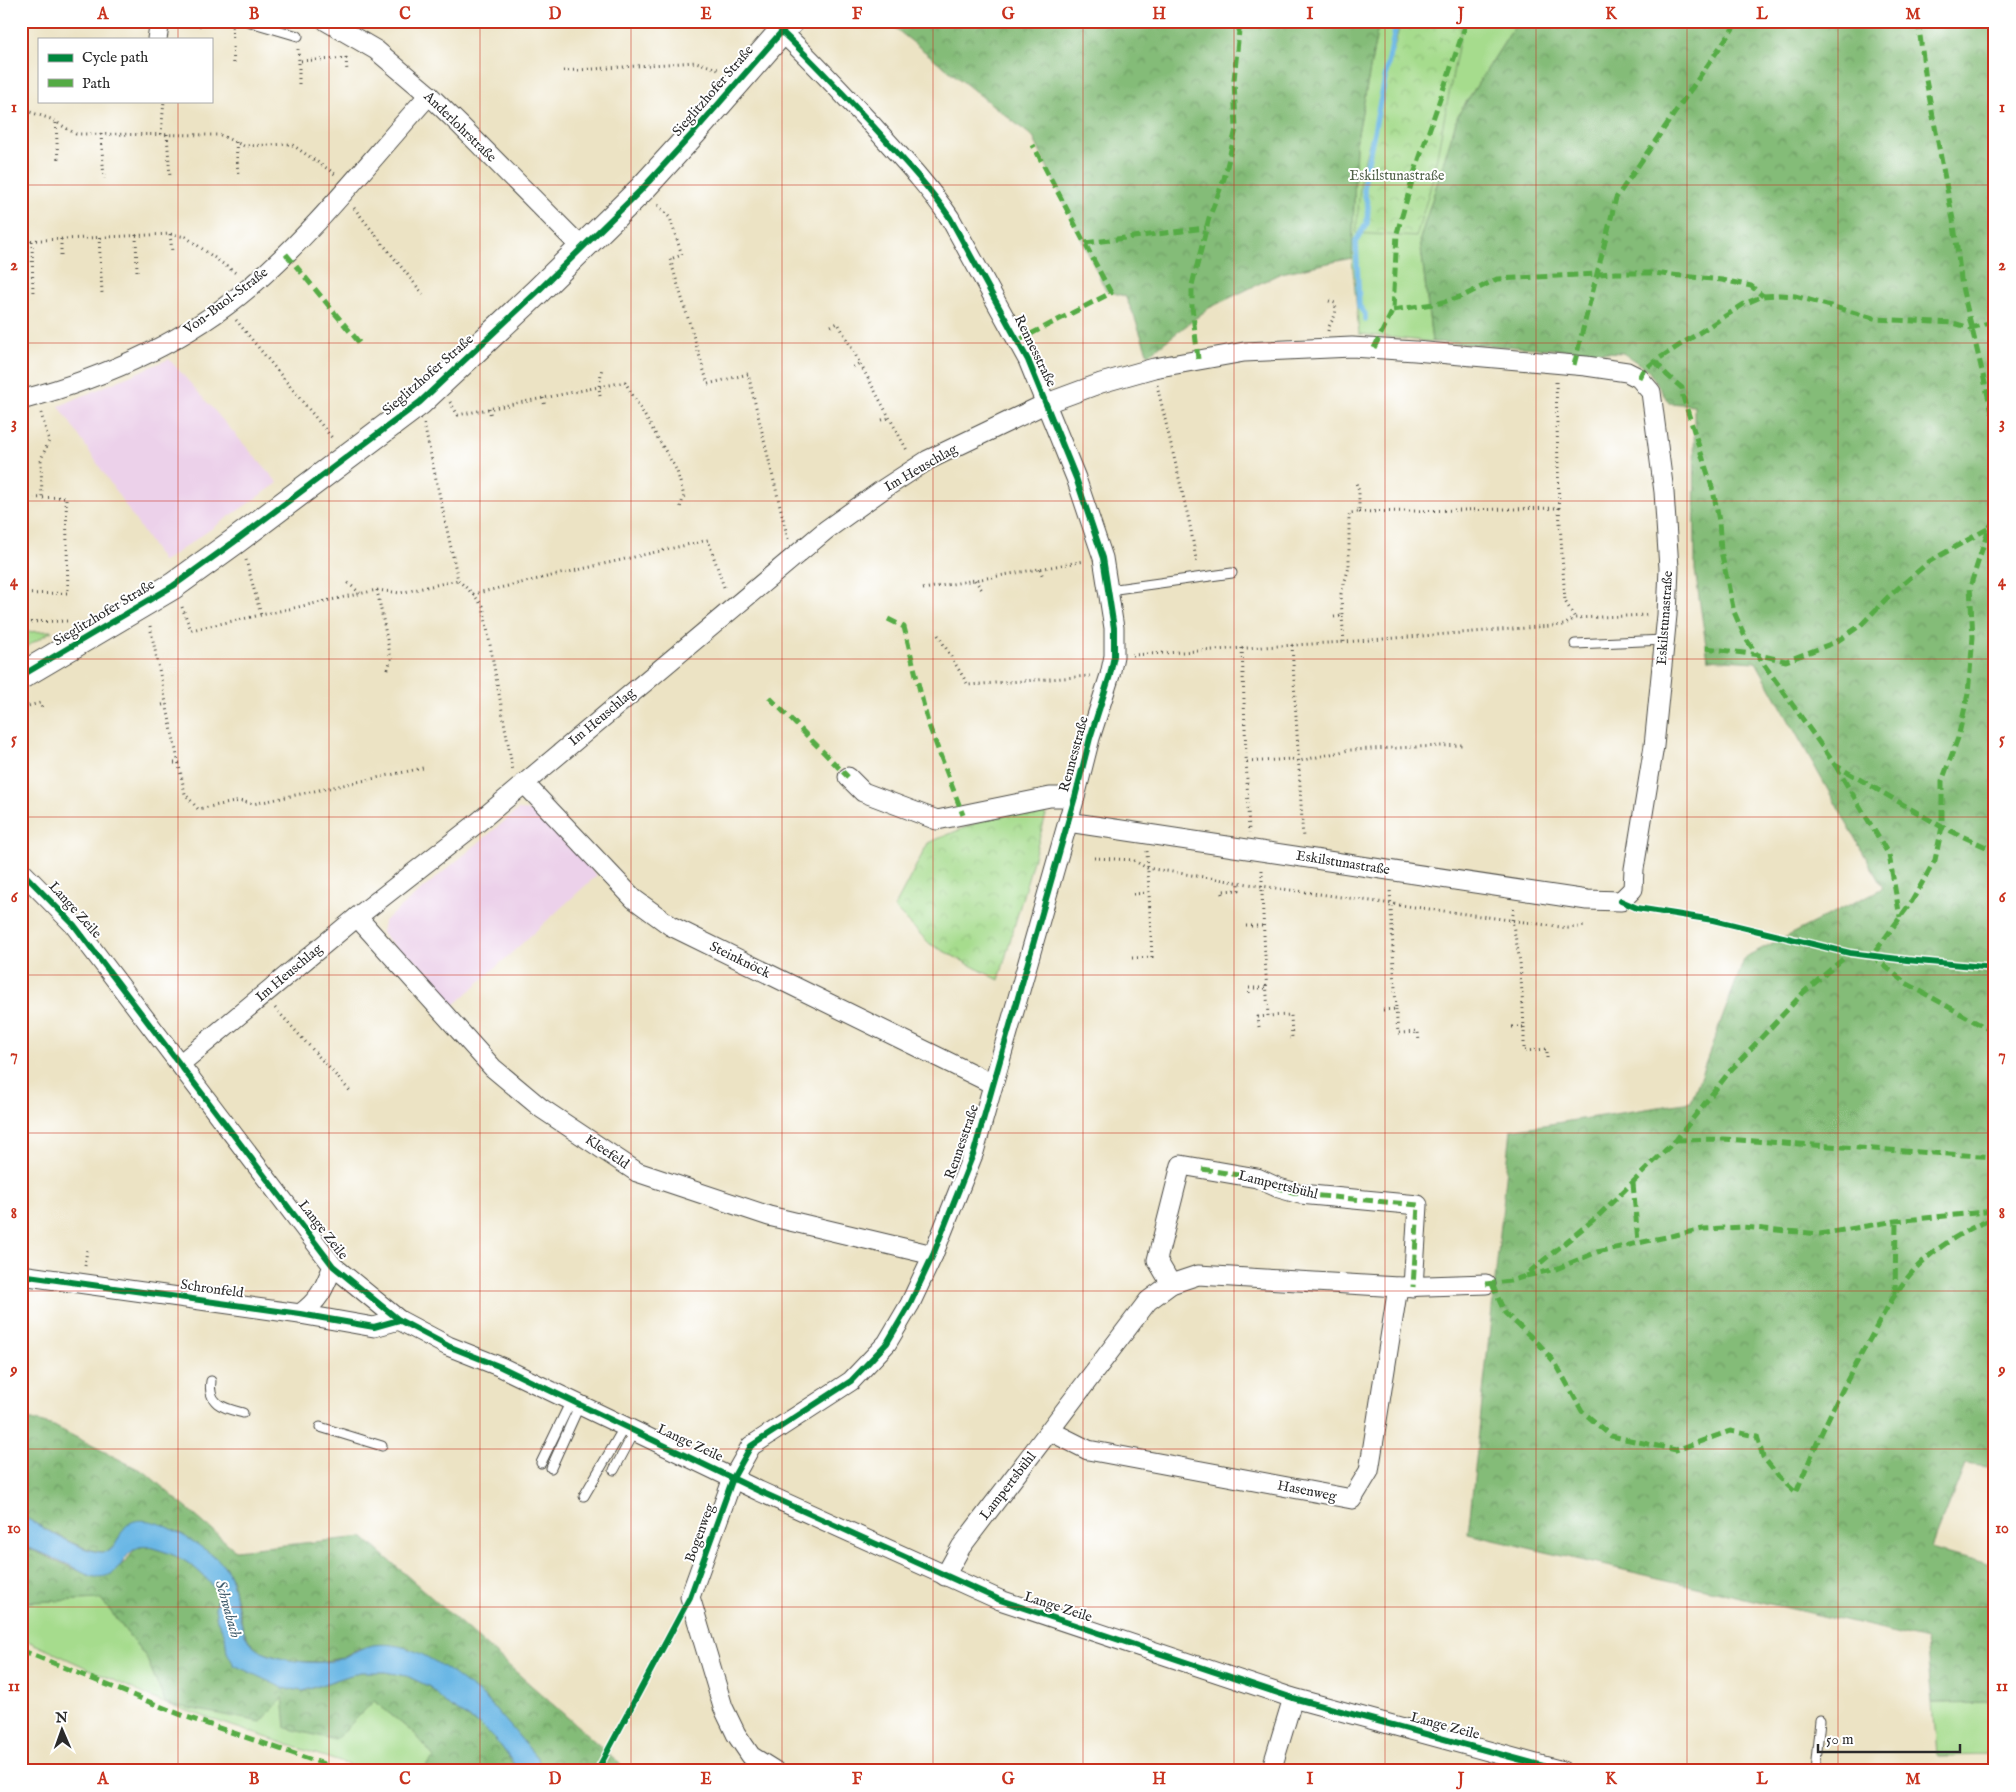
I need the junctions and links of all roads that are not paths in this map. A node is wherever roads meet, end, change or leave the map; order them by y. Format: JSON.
{"nodes":[{"id":1,"x":160,"y":21,"type":"edge"},
{"id":2,"x":247,"y":21,"type":"edge"},
{"id":3,"x":326,"y":21,"type":"edge"},
{"id":4,"x":786,"y":26,"type":"edge"},
{"id":5,"x":298,"y":36,"type":"dead end"},
{"id":6,"x":157,"y":38,"type":"edge"},
{"id":7,"x":429,"y":95,"type":"junction"},
{"id":8,"x":582,"y":248,"type":"junction"},
{"id":9,"x":28,"y":398,"type":"edge"},
{"id":10,"x":1046,"y":403,"type":"junction"},
{"id":11,"x":1232,"y":573,"type":"dead end"},
{"id":12,"x":1109,"y":590,"type":"junction"},
{"id":13,"x":1664,"y":640,"type":"junction"},
{"id":14,"x":1575,"y":644,"type":"dead end"},
{"id":15,"x":21,"y":676,"type":"edge"},
{"id":16,"x":848,"y":777,"type":"dead end"},
{"id":17,"x":524,"y":783,"type":"junction"},
{"id":18,"x":1075,"y":797,"type":"junction"},
{"id":19,"x":1068,"y":822,"type":"junction"},
{"id":20,"x":21,"y":870,"type":"edge"},
{"id":21,"x":357,"y":917,"type":"junction"},
{"id":22,"x":180,"y":1064,"type":"junction"},
{"id":23,"x":994,"y":1084,"type":"junction"},
{"id":24,"x":933,"y":1255,"type":"junction"},
{"id":25,"x":333,"y":1266,"type":"junction"},
{"id":26,"x":21,"y":1275,"type":"edge"},
{"id":27,"x":1171,"y":1284,"type":"junction"},
{"id":28,"x":1486,"y":1284,"type":"dead end"},
{"id":29,"x":1405,"y":1287,"type":"junction"},
{"id":30,"x":300,"y":1314,"type":"junction"},
{"id":31,"x":398,"y":1320,"type":"junction"},
{"id":32,"x":211,"y":1381,"type":"dead end"},
{"id":33,"x":576,"y":1402,"type":"junction"},
{"id":34,"x":243,"y":1413,"type":"dead end"},
{"id":35,"x":320,"y":1427,"type":"dead end"},
{"id":36,"x":630,"y":1428,"type":"junction"},
{"id":37,"x":1050,"y":1431,"type":"junction"},
{"id":38,"x":382,"y":1446,"type":"dead end"},
{"id":39,"x":541,"y":1463,"type":"dead end"},
{"id":40,"x":550,"y":1468,"type":"dead end"},
{"id":41,"x":614,"y":1470,"type":"dead end"},
{"id":42,"x":733,"y":1478,"type":"junction"},
{"id":43,"x":584,"y":1496,"type":"dead end"},
{"id":44,"x":945,"y":1576,"type":"junction"},
{"id":45,"x":1293,"y":1698,"type":"junction"},
{"id":46,"x":1820,"y":1720,"type":"dead end"},
{"id":47,"x":753,"y":1763,"type":"edge"},
{"id":48,"x":775,"y":1771,"type":"edge"},
{"id":49,"x":1271,"y":1771,"type":"edge"},
{"id":50,"x":1562,"y":1771,"type":"edge"},
{"id":51,"x":1815,"y":1771,"type":"edge"}],
"edges":[{"from":1,"to":6,"type":"street"},
{"from":2,"to":5,"type":"lane"},
{"from":3,"to":7,"type":"street","name":"Anderlohrstraße"},
{"from":4,"to":8,"type":"main road","name":"Sieglitzhofer Straße"},
{"from":4,"to":10,"type":"street","name":"Rennesstraße"},
{"from":7,"to":8,"type":"street","name":"Anderlohrstraße"},
{"from":7,"to":9,"type":"street","name":"Von-Buol-Straße"},
{"from":8,"to":15,"type":"main road","name":"Sieglitzhofer Straße"},
{"from":10,"to":12,"type":"street","name":"Rennesstraße"},
{"from":10,"to":13,"type":"street","name":"Eskilstunastraße"},
{"from":10,"to":17,"type":"street","name":"Im Heuschlag"},
{"from":11,"to":12,"type":"lane"},
{"from":12,"to":18,"type":"street","name":"Rennesstraße"},
{"from":13,"to":14,"type":"lane"},
{"from":13,"to":19,"type":"street","name":"Eskilstunastraße"},
{"from":16,"to":18,"type":"street","name":"Rennesstraße"},
{"from":17,"to":21,"type":"street","name":"Im Heuschlag"},
{"from":17,"to":23,"type":"street","name":"Steinknöck"},
{"from":18,"to":19,"type":"street","name":"Rennesstraße"},
{"from":19,"to":23,"type":"street","name":"Rennesstraße"},
{"from":20,"to":22,"type":"street","name":"Lange Zeile"},
{"from":21,"to":22,"type":"street","name":"Im Heuschlag"},
{"from":21,"to":24,"type":"street","name":"Kleefeld"},
{"from":22,"to":25,"type":"street","name":"Lange Zeile"},
{"from":23,"to":24,"type":"street","name":"Rennesstraße"},
{"from":24,"to":42,"type":"street","name":"Rennesstraße"},
{"from":25,"to":30,"type":"street"},
{"from":25,"to":31,"type":"street","name":"Lange Zeile"},
{"from":26,"to":30,"type":"street","name":"Schronfeld"},
{"from":27,"to":29,"type":"street","name":"Lampertsbühl"},
{"from":27,"to":29,"type":"street","name":"Lampertsbühl"},
{"from":27,"to":37,"type":"street","name":"Lampertsbühl"},
{"from":28,"to":29,"type":"street","name":"Lampertsbühl"},
{"from":29,"to":37,"type":"street","name":"Hasenweg"},
{"from":30,"to":31,"type":"street","name":"Schronfeld"},
{"from":31,"to":33,"type":"street","name":"Lange Zeile"},
{"from":32,"to":34,"type":"lane"},
{"from":33,"to":36,"type":"street","name":"Lange Zeile"},
{"from":33,"to":39,"type":"lane"},
{"from":33,"to":40,"type":"lane"},
{"from":35,"to":38,"type":"lane"},
{"from":36,"to":41,"type":"lane"},
{"from":36,"to":42,"type":"street","name":"Lange Zeile"},
{"from":36,"to":43,"type":"lane"},
{"from":37,"to":44,"type":"street","name":"Lampertsbühl"},
{"from":42,"to":44,"type":"street","name":"Lange Zeile"},
{"from":42,"to":47,"type":"street","name":"Bogenweg"},
{"from":44,"to":45,"type":"street","name":"Lange Zeile"},
{"from":45,"to":49,"type":"street"},
{"from":45,"to":50,"type":"street","name":"Lange Zeile"},
{"from":46,"to":51,"type":"lane"},
{"from":47,"to":48,"type":"street","name":"Bogenweg"}]}
